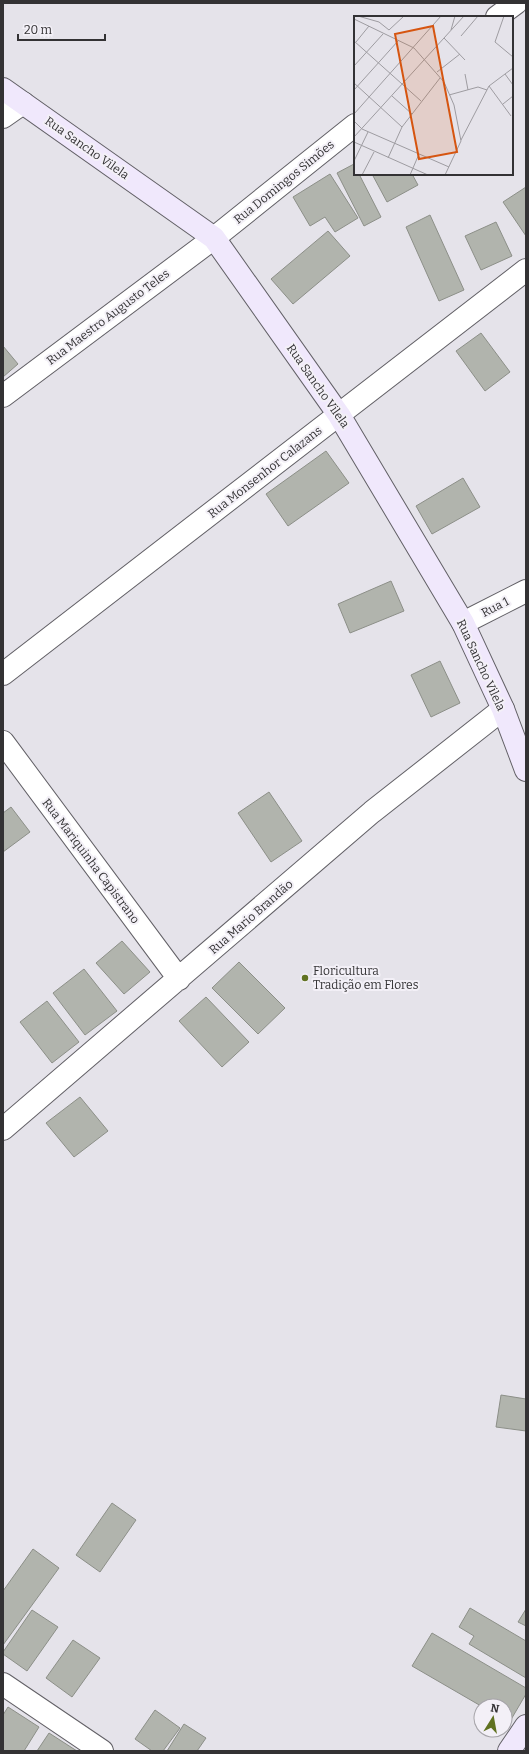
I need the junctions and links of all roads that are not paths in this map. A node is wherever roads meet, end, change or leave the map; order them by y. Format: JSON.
{"nodes":[{"id":1,"x":516,"y":3,"type":"edge"},
{"id":2,"x":498,"y":16,"type":"edge"},
{"id":3,"x":3,"y":89,"type":"edge"},
{"id":4,"x":23,"y":103,"type":"junction"},
{"id":5,"x":3,"y":117,"type":"edge"},
{"id":6,"x":354,"y":126,"type":"edge"},
{"id":7,"x":214,"y":238,"type":"junction"},
{"id":8,"x":526,"y":270,"type":"edge"},
{"id":9,"x":3,"y":396,"type":"edge"},
{"id":10,"x":339,"y":415,"type":"junction"},
{"id":11,"x":526,"y":591,"type":"edge"},
{"id":12,"x":463,"y":623,"type":"junction"},
{"id":13,"x":3,"y":674,"type":"edge"},
{"id":14,"x":503,"y":709,"type":"junction"},
{"id":15,"x":3,"y":742,"type":"edge"},
{"id":16,"x":526,"y":770,"type":"edge"},
{"id":17,"x":179,"y":979,"type":"junction"},
{"id":18,"x":6,"y":1118,"type":"edge"},
{"id":19,"x":3,"y":1684,"type":"edge"},
{"id":20,"x":526,"y":1726,"type":"edge"},
{"id":21,"x":102,"y":1751,"type":"edge"},
{"id":22,"x":509,"y":1751,"type":"edge"}],
"edges":[{"from":1,"to":2,"type":"street"},
{"from":3,"to":4,"type":"main road","name":"Rua Sancho Vilela"},
{"from":4,"to":5,"type":"street"},
{"from":4,"to":7,"type":"main road","name":"Rua Sancho Vilela"},
{"from":6,"to":7,"type":"street","name":"Rua Domingos Simões"},
{"from":7,"to":9,"type":"street","name":"Rua Maestro Augusto Teles"},
{"from":7,"to":10,"type":"main road","name":"Rua Sancho Vilela"},
{"from":8,"to":10,"type":"street","name":"Rua Monsenhor Calazans"},
{"from":10,"to":12,"type":"main road","name":"Rua Sancho Vilela"},
{"from":10,"to":13,"type":"street","name":"Rua Monsenhor Calazans"},
{"from":11,"to":12,"type":"street","name":"Rua 1"},
{"from":12,"to":14,"type":"main road","name":"Rua Sancho Vilela"},
{"from":14,"to":16,"type":"main road","name":"Rua Sancho Vilela"},
{"from":14,"to":17,"type":"street","name":"Rua Mario Brandão"},
{"from":15,"to":17,"type":"street","name":"Rua Mariquinha Capistrano"},
{"from":17,"to":18,"type":"street","name":"Rua Mario Brandão"},
{"from":19,"to":21,"type":"street"},
{"from":20,"to":22,"type":"main road"}]}
